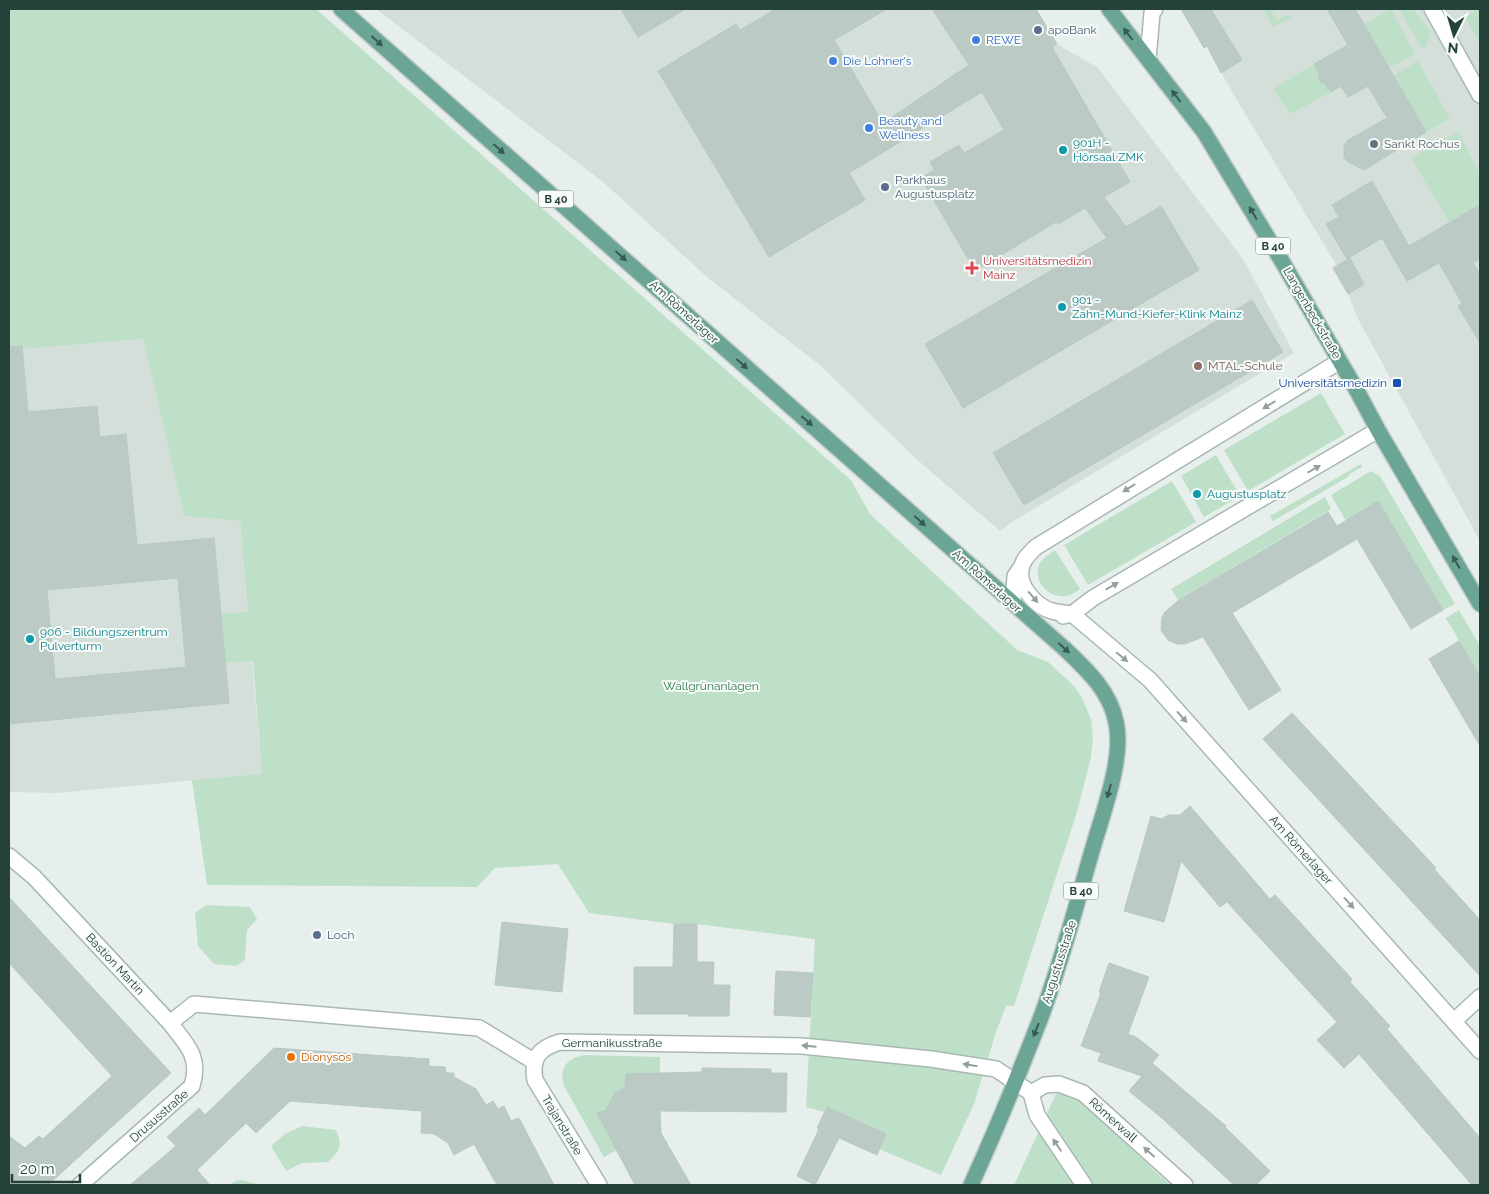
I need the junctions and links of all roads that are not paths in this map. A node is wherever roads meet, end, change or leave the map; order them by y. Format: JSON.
{"nodes":[{"id":1,"x":341,"y":9,"type":"edge"},
{"id":2,"x":1109,"y":9,"type":"edge"},
{"id":3,"x":1155,"y":9,"type":"edge"},
{"id":4,"x":1432,"y":9,"type":"edge"},
{"id":5,"x":1148,"y":59,"type":"junction"},
{"id":6,"x":1480,"y":95,"type":"edge"},
{"id":7,"x":1340,"y":361,"type":"junction"},
{"id":8,"x":1378,"y":430,"type":"junction"},
{"id":9,"x":1021,"y":567,"type":"junction"},
{"id":10,"x":1013,"y":603,"type":"junction"},
{"id":11,"x":1480,"y":604,"type":"edge"},
{"id":12,"x":1072,"y":614,"type":"junction"},
{"id":13,"x":1027,"y":616,"type":"junction"},
{"id":14,"x":9,"y":856,"type":"edge"},
{"id":15,"x":1480,"y":997,"type":"edge"},
{"id":16,"x":1454,"y":1021,"type":"junction"},
{"id":17,"x":170,"y":1023,"type":"junction"},
{"id":18,"x":1480,"y":1052,"type":"edge"},
{"id":19,"x":535,"y":1062,"type":"junction"},
{"id":20,"x":1015,"y":1081,"type":"junction"},
{"id":21,"x":192,"y":1086,"type":"joint"},
{"id":22,"x":1031,"y":1093,"type":"junction"},
{"id":23,"x":80,"y":1185,"type":"edge"},
{"id":24,"x":599,"y":1185,"type":"edge"},
{"id":25,"x":972,"y":1185,"type":"edge"},
{"id":26,"x":1084,"y":1185,"type":"edge"},
{"id":27,"x":1185,"y":1185,"type":"edge"}],
"edges":[{"from":1,"to":10,"type":"main road","name":"Am Römerlager","number":"B 40","one_way":true},
{"from":5,"to":2,"type":"main road","name":"Langenbeckstraße","number":"B 40","one_way":true},
{"from":3,"to":5,"type":"street"},
{"from":4,"to":6,"type":"street"},
{"from":7,"to":5,"type":"main road","name":"Langenbeckstraße","number":"B 40","one_way":true},
{"from":7,"to":8,"type":"main road","name":"Langenbeckstraße","number":"B 40"},
{"from":7,"to":9,"type":"street","one_way":true},
{"from":11,"to":8,"type":"main road","name":"Langenbeckstraße","number":"B 40","one_way":true},
{"from":12,"to":8,"type":"street","one_way":true},
{"from":9,"to":10,"type":"street"},
{"from":9,"to":12,"type":"street","one_way":true},
{"from":10,"to":13,"type":"main road","name":"Am Römerlager","number":"B 40"},
{"from":12,"to":13,"type":"street"},
{"from":12,"to":16,"type":"street","name":"Am Römerlager","one_way":true},
{"from":13,"to":20,"type":"main road","name":"Augustusstraße","number":"B 40","one_way":true},
{"from":14,"to":17,"type":"street","name":"Bastion Martin"},
{"from":15,"to":16,"type":"street"},
{"from":16,"to":18,"type":"street","name":"Am Römerlager"},
{"from":17,"to":19,"type":"street"},
{"from":17,"to":21,"type":"street","name":"Bastion Martin"},
{"from":20,"to":19,"type":"street","name":"Germanikusstraße","one_way":true},
{"from":19,"to":24,"type":"street","name":"Trajanstraße"},
{"from":20,"to":22,"type":"street"},
{"from":20,"to":25,"type":"main road","name":"Augustusstraße","number":"B 40"},
{"from":21,"to":23,"type":"street","name":"Drususstraße"},
{"from":26,"to":22,"type":"street","one_way":true},
{"from":27,"to":22,"type":"street","name":"Römerwall","one_way":true}]}
